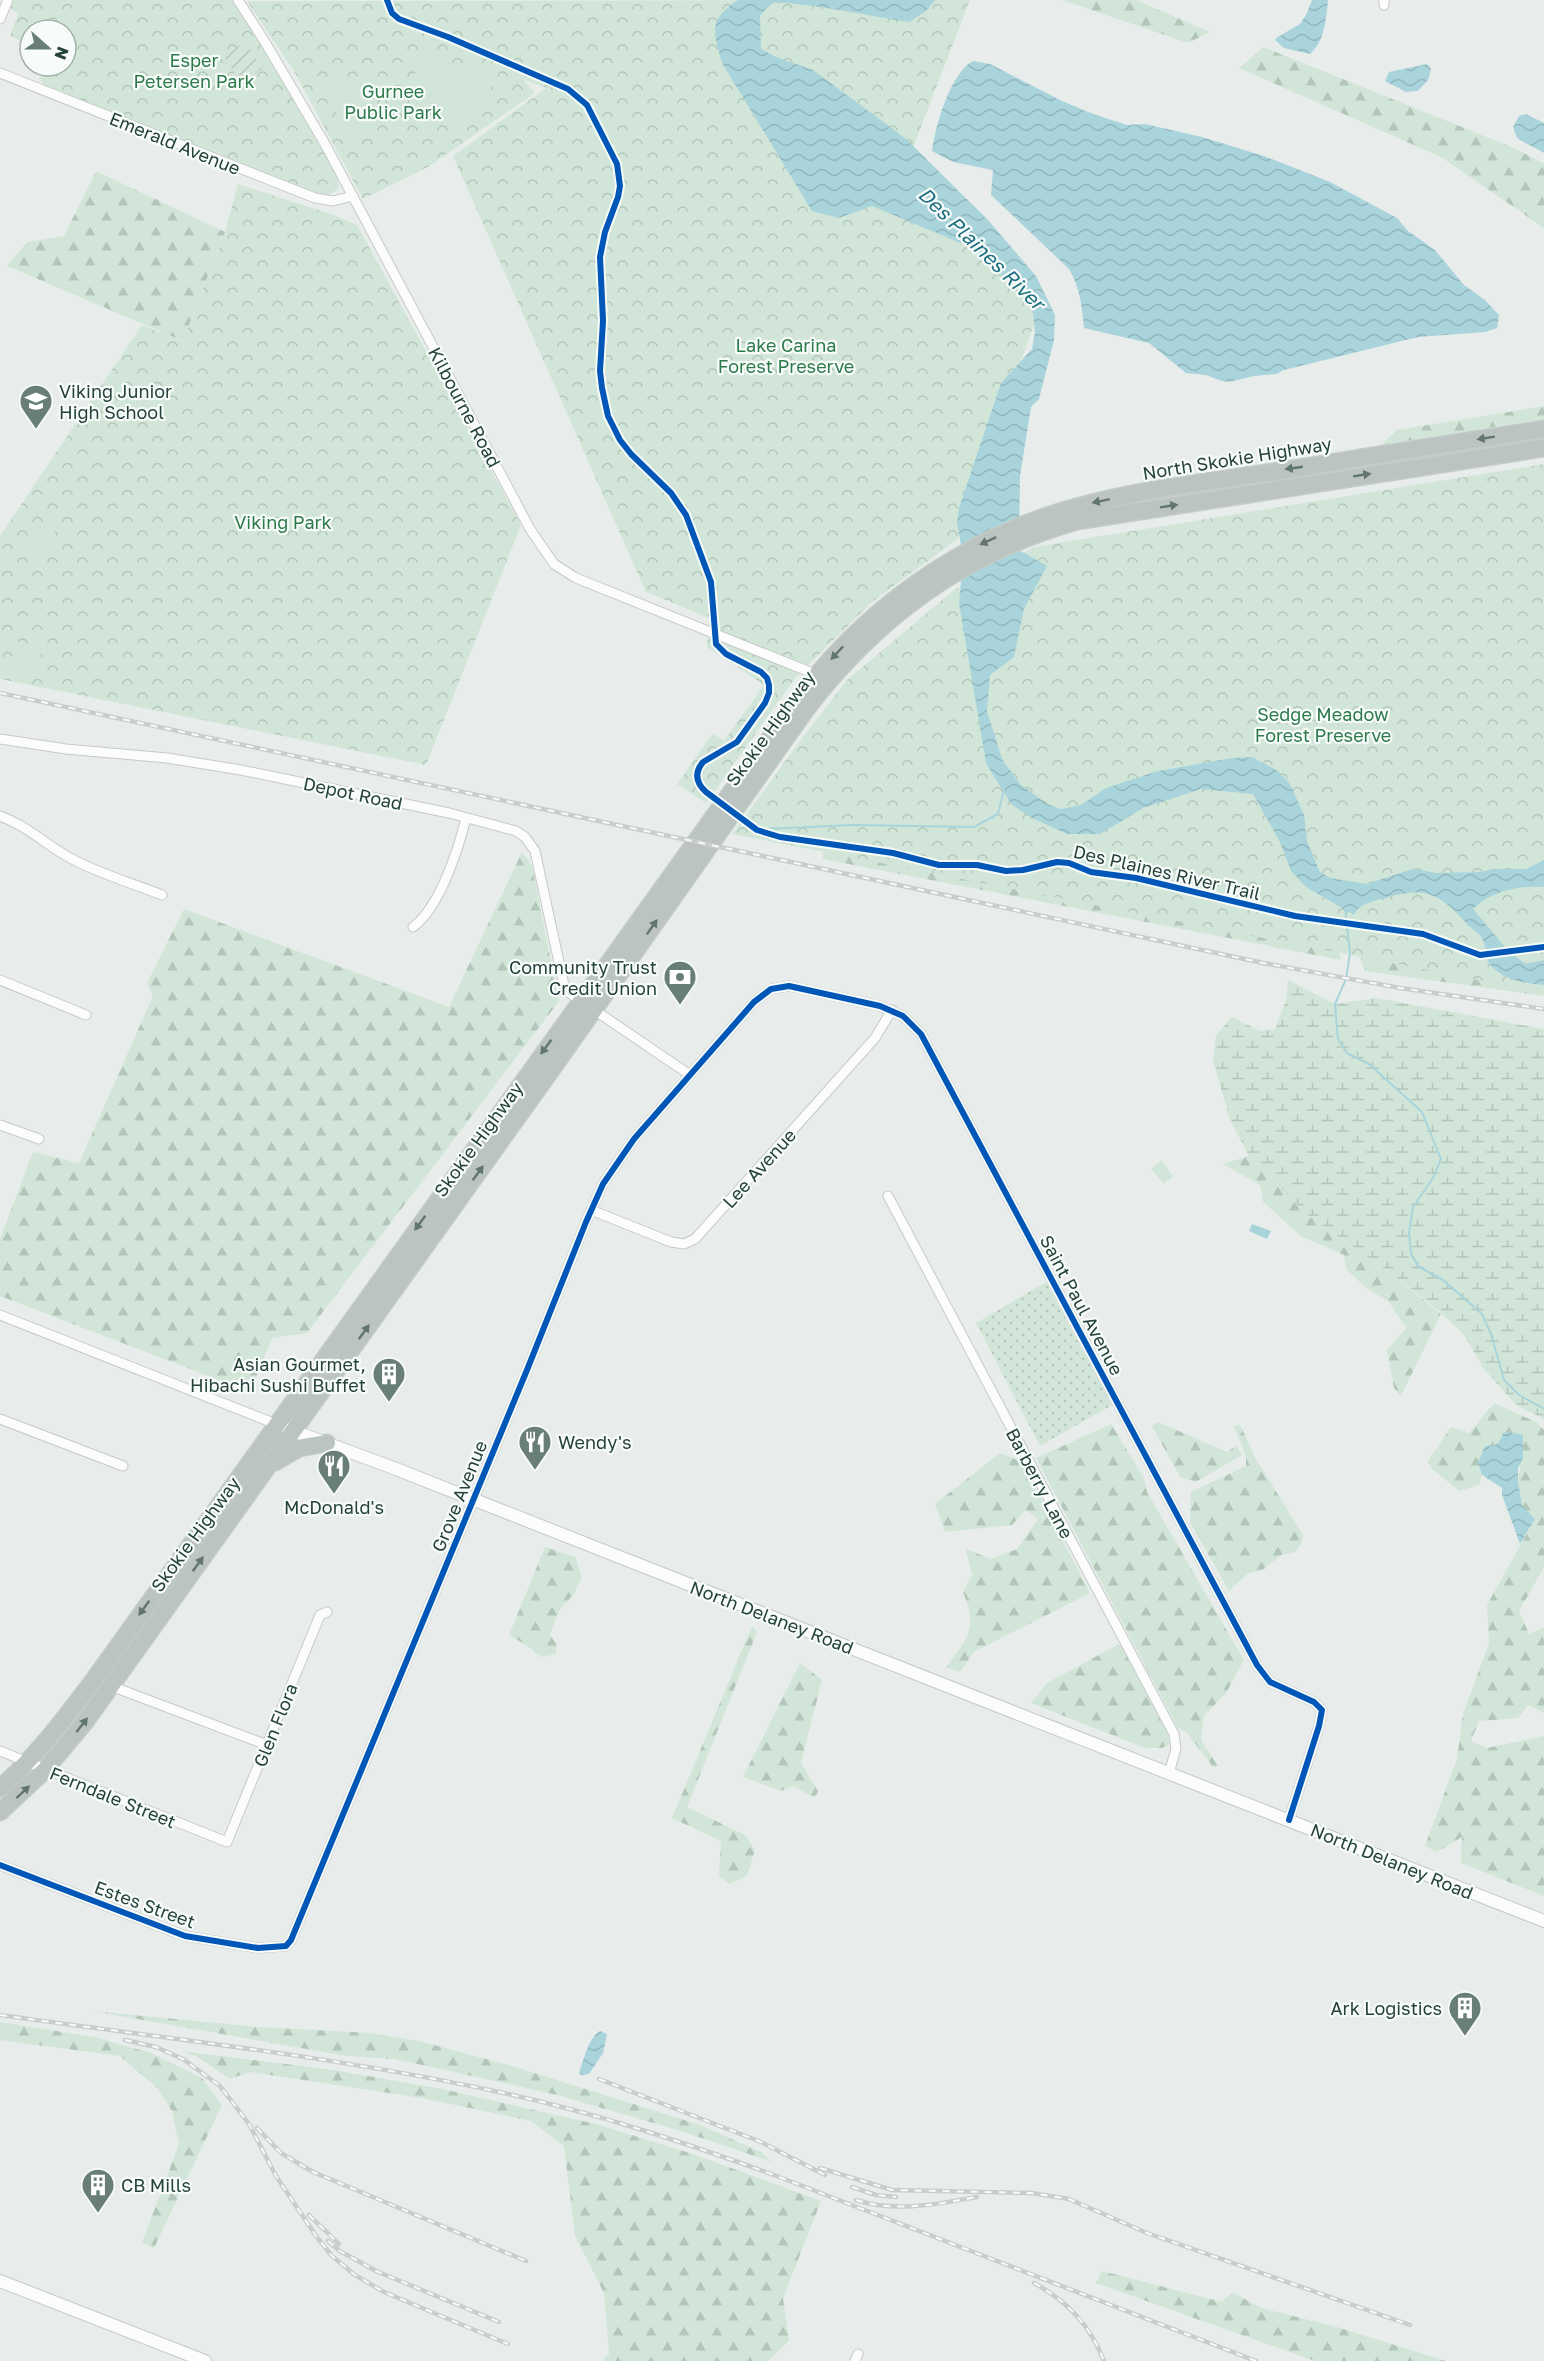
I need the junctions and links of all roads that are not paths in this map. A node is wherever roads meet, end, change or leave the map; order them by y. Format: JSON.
{"nodes":[{"id":1,"x":8,"y":0,"type":"edge"},
{"id":2,"x":238,"y":0,"type":"edge"},
{"id":3,"x":0,"y":19,"type":"edge"},
{"id":4,"x":0,"y":73,"type":"edge"},
{"id":5,"x":352,"y":196,"type":"junction"},
{"id":6,"x":1544,"y":429,"type":"edge"},
{"id":7,"x":1544,"y":448,"type":"edge"},
{"id":8,"x":1031,"y":529,"type":"junction"},
{"id":9,"x":822,"y":678,"type":"junction"},
{"id":10,"x":0,"y":739,"type":"edge"},
{"id":11,"x":0,"y":816,"type":"edge"},
{"id":12,"x":466,"y":818,"type":"junction"},
{"id":13,"x":162,"y":895,"type":"dead end"},
{"id":14,"x":413,"y":927,"type":"dead end"},
{"id":15,"x":0,"y":980,"type":"edge"},
{"id":16,"x":588,"y":1005,"type":"junction"},
{"id":17,"x":892,"y":1010,"type":"junction"},
{"id":18,"x":86,"y":1015,"type":"dead end"},
{"id":19,"x":690,"y":1075,"type":"junction"},
{"id":20,"x":0,"y":1125,"type":"edge"},
{"id":21,"x":39,"y":1139,"type":"dead end"},
{"id":22,"x":888,"y":1196,"type":"dead end"},
{"id":23,"x":591,"y":1210,"type":"junction"},
{"id":24,"x":0,"y":1315,"type":"edge"},
{"id":25,"x":0,"y":1419,"type":"edge"},
{"id":26,"x":276,"y":1424,"type":"junction"},
{"id":27,"x":294,"y":1431,"type":"junction"},
{"id":28,"x":327,"y":1443,"type":"junction"},
{"id":29,"x":123,"y":1466,"type":"dead end"},
{"id":30,"x":267,"y":1467,"type":"junction"},
{"id":31,"x":474,"y":1500,"type":"junction"},
{"id":32,"x":327,"y":1612,"type":"dead end"},
{"id":33,"x":111,"y":1686,"type":"junction"},
{"id":34,"x":267,"y":1745,"type":"junction"},
{"id":35,"x":0,"y":1752,"type":"edge"},
{"id":36,"x":28,"y":1762,"type":"junction"},
{"id":37,"x":45,"y":1770,"type":"junction"},
{"id":38,"x":1169,"y":1773,"type":"junction"},
{"id":39,"x":0,"y":1788,"type":"edge"},
{"id":40,"x":0,"y":1812,"type":"edge"},
{"id":41,"x":1289,"y":1820,"type":"junction"},
{"id":42,"x":227,"y":1842,"type":"joint"},
{"id":43,"x":0,"y":1865,"type":"edge"},
{"id":44,"x":1544,"y":1921,"type":"edge"},
{"id":45,"x":286,"y":1946,"type":"joint"},
{"id":46,"x":0,"y":2281,"type":"edge"},
{"id":47,"x":205,"y":2361,"type":"edge"}],
"edges":[{"from":1,"to":3,"type":"street"},
{"from":2,"to":5,"type":"street","name":"Kilbourne Road"},
{"from":4,"to":5,"type":"street","name":"Emerald Avenue"},
{"from":5,"to":9,"type":"street","name":"Kilbourne Road"},
{"from":6,"to":8,"type":"highway","name":"North Skokie Highway","one_way":true},
{"from":8,"to":7,"type":"highway","name":"North Skokie Highway","one_way":true},
{"from":8,"to":9,"type":"highway","name":"Skokie Highway"},
{"from":9,"to":16,"type":"highway","name":"Skokie Highway"},
{"from":10,"to":12,"type":"street","name":"Depot Road"},
{"from":11,"to":13,"type":"street"},
{"from":12,"to":14,"type":"street"},
{"from":12,"to":16,"type":"street","name":"Depot Road"},
{"from":15,"to":18,"type":"street"},
{"from":16,"to":19,"type":"street","name":"Depot Road"},
{"from":16,"to":26,"type":"highway","name":"Skokie Highway","one_way":true},
{"from":27,"to":16,"type":"highway","name":"Skokie Highway","one_way":true},
{"from":17,"to":19,"type":"street","name":"Saint Paul Avenue"},
{"from":17,"to":23,"type":"street","name":"Lee Avenue"},
{"from":17,"to":41,"type":"street","name":"Saint Paul Avenue"},
{"from":19,"to":23,"type":"street","name":"Grove Avenue"},
{"from":20,"to":21,"type":"street"},
{"from":22,"to":38,"type":"street","name":"Barberry Lane"},
{"from":23,"to":31,"type":"street","name":"Grove Avenue"},
{"from":24,"to":26,"type":"street","name":"North Delaney Road"},
{"from":25,"to":29,"type":"street"},
{"from":26,"to":27,"type":"street","name":"North Delaney Road"},
{"from":26,"to":36,"type":"highway","name":"Skokie Highway","one_way":true},
{"from":27,"to":28,"type":"street","name":"North Delaney Road"},
{"from":27,"to":30,"type":"highway","name":"Skokie Highway"},
{"from":28,"to":30,"type":"highway"},
{"from":28,"to":31,"type":"street","name":"North Delaney Road"},
{"from":33,"to":30,"type":"highway","name":"Skokie Highway","one_way":true},
{"from":31,"to":38,"type":"street","name":"North Delaney Road"},
{"from":31,"to":45,"type":"street","name":"Grove Avenue"},
{"from":32,"to":34,"type":"street","name":"Glen Flora"},
{"from":33,"to":34,"type":"street"},
{"from":37,"to":33,"type":"highway","name":"Skokie Highway","one_way":true},
{"from":34,"to":42,"type":"street","name":"Glen Flora"},
{"from":35,"to":36,"type":"street","name":"Ferndale Street"},
{"from":36,"to":37,"type":"street","name":"Ferndale Street"},
{"from":36,"to":39,"type":"highway","name":"Skokie Highway"},
{"from":40,"to":37,"type":"highway","name":"Skokie Highway","one_way":true},
{"from":37,"to":42,"type":"street","name":"Ferndale Street"},
{"from":38,"to":41,"type":"street","name":"North Delaney Road"},
{"from":41,"to":44,"type":"street","name":"North Delaney Road"},
{"from":43,"to":45,"type":"street","name":"Estes Street"},
{"from":46,"to":47,"type":"street"}]}
